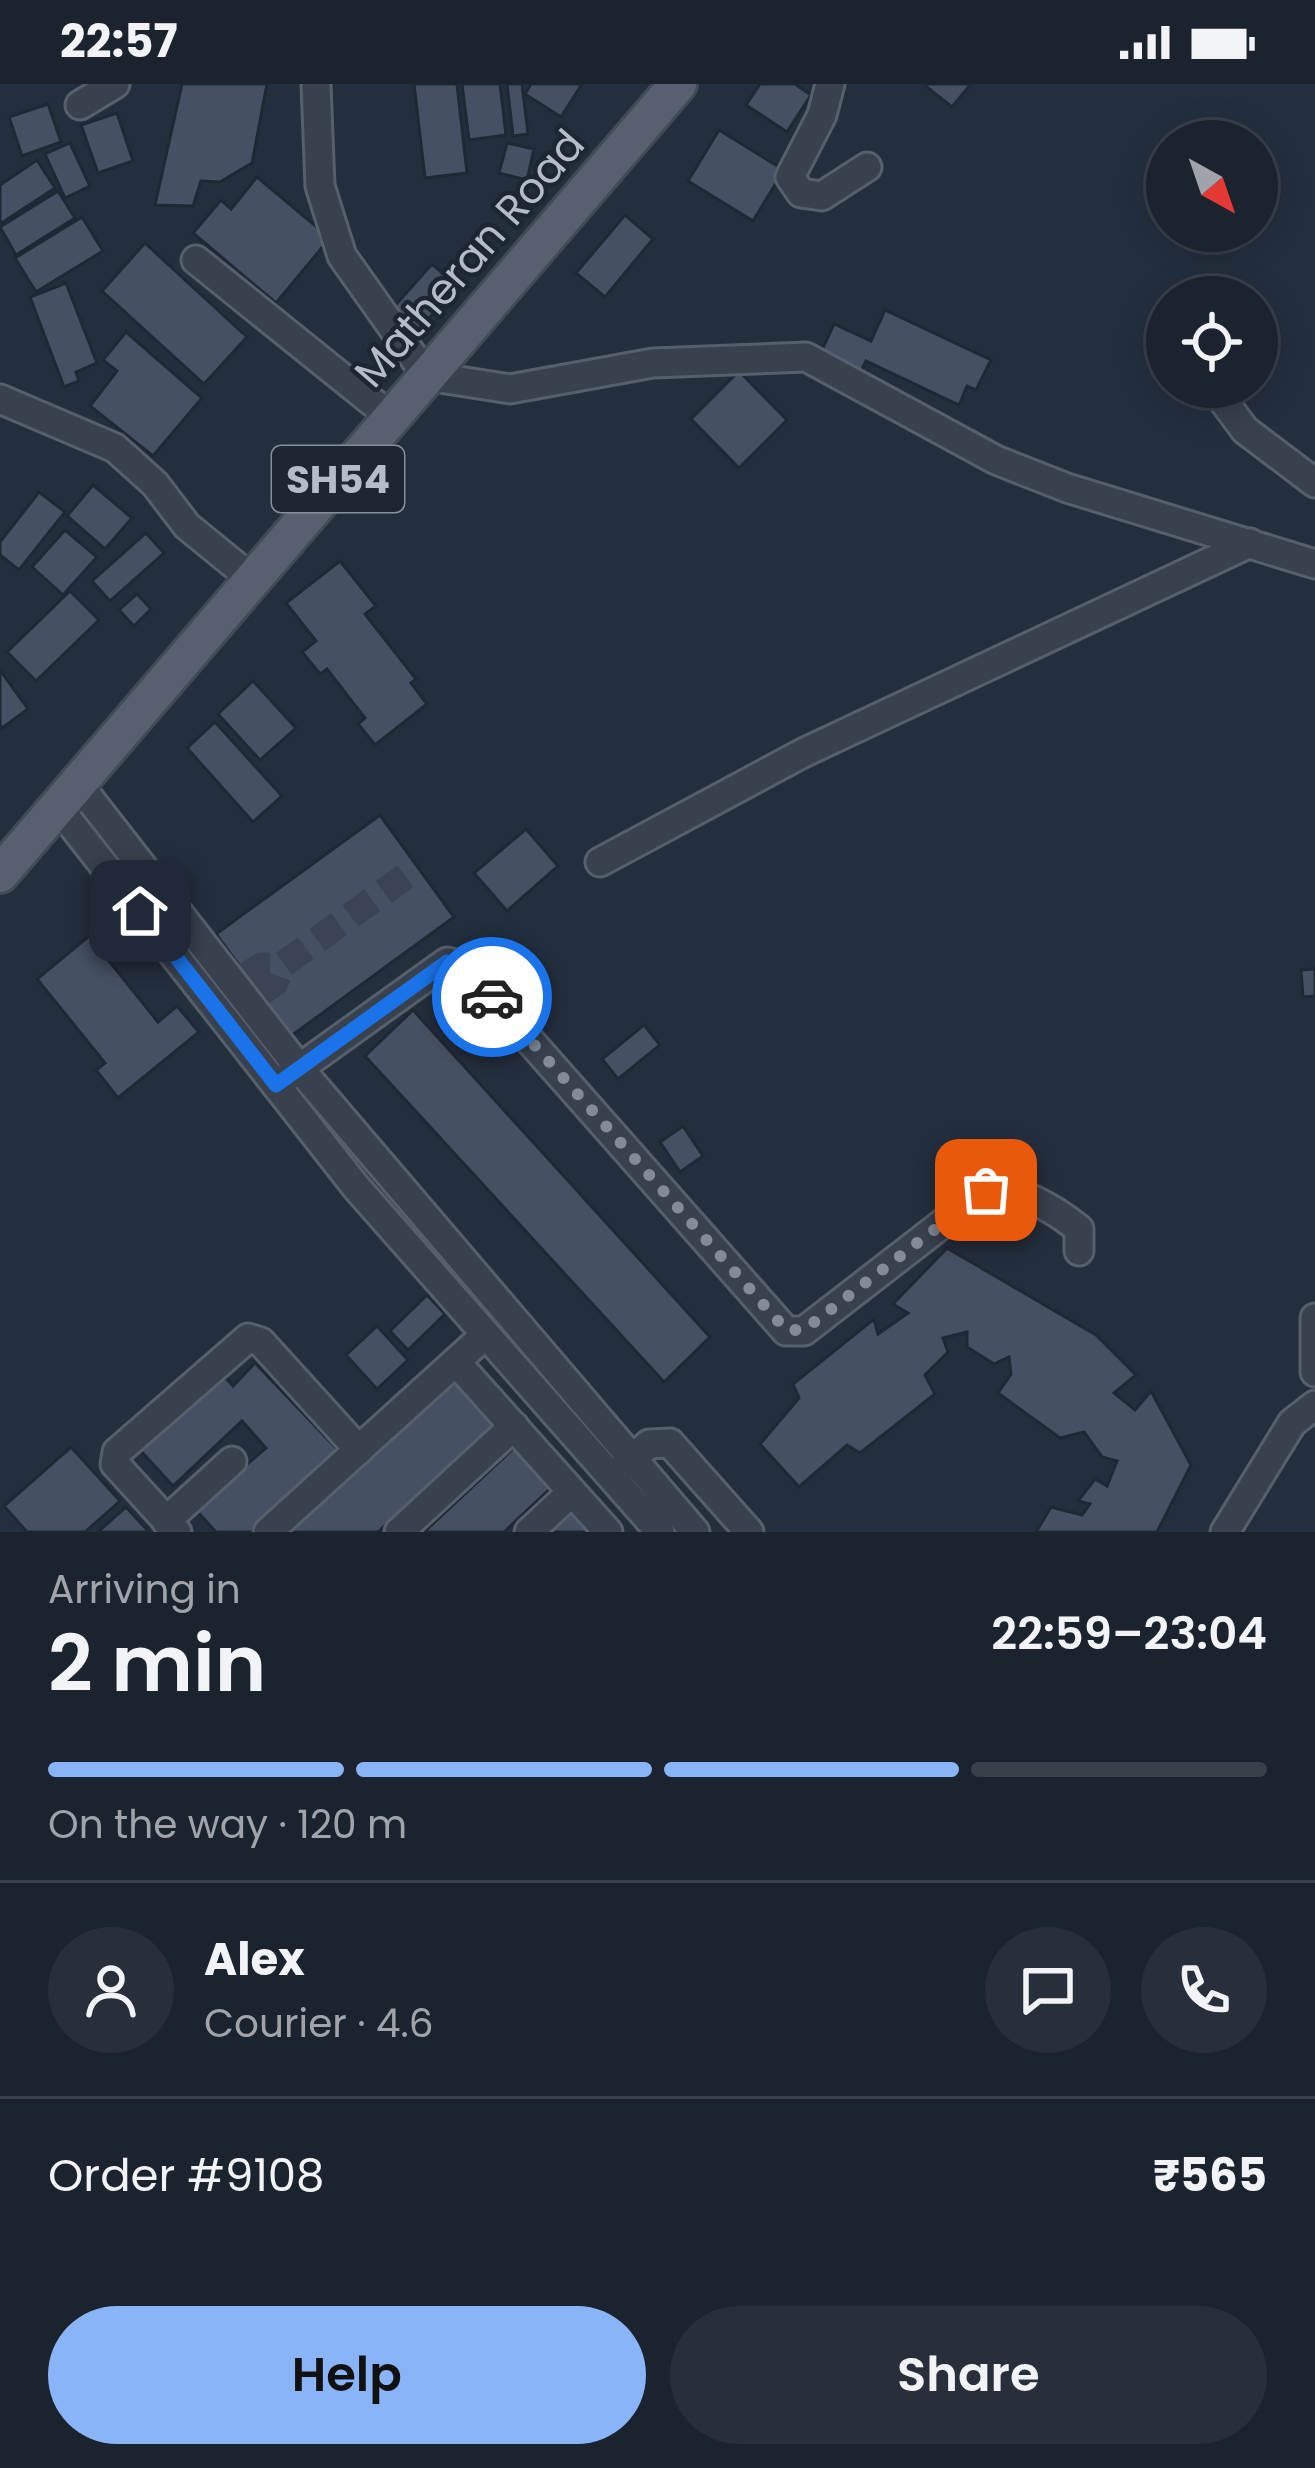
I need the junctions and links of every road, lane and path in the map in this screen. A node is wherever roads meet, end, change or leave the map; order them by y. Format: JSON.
{"nodes":[{"id":1,"x":115,"y":84,"type":"edge"},
{"id":2,"x":316,"y":84,"type":"edge"},
{"id":3,"x":678,"y":84,"type":"edge"},
{"id":4,"x":830,"y":84,"type":"edge"},
{"id":5,"x":80,"y":105,"type":"dead end"},
{"id":6,"x":868,"y":167,"type":"dead end"},
{"id":7,"x":196,"y":260,"type":"dead end"},
{"id":8,"x":427,"y":376,"type":"junction"},
{"id":9,"x":0,"y":399,"type":"edge"},
{"id":10,"x":1229,"y":408,"type":"edge"},
{"id":11,"x":391,"y":417,"type":"junction"},
{"id":12,"x":1315,"y":483,"type":"edge"},
{"id":13,"x":1250,"y":543,"type":"junction"},
{"id":14,"x":1315,"y":564,"type":"edge"},
{"id":15,"x":252,"y":579,"type":"junction"},
{"id":16,"x":68,"y":796,"type":"junction"},
{"id":17,"x":600,"y":862,"type":"dead end"},
{"id":18,"x":0,"y":874,"type":"edge"},
{"id":19,"x":299,"y":1068,"type":"junction"},
{"id":20,"x":276,"y":1085,"type":"junction"},
{"id":21,"x":1079,"y":1251,"type":"dead end"},
{"id":22,"x":1315,"y":1318,"type":"edge"},
{"id":23,"x":484,"y":1336,"type":"junction"},
{"id":24,"x":456,"y":1362,"type":"junction"},
{"id":25,"x":1315,"y":1372,"type":"edge"},
{"id":26,"x":1315,"y":1405,"type":"edge"},
{"id":27,"x":514,"y":1426,"type":"junction"},
{"id":28,"x":359,"y":1450,"type":"junction"},
{"id":29,"x":232,"y":1461,"type":"dead end"},
{"id":30,"x":620,"y":1470,"type":"junction"},
{"id":31,"x":697,"y":1473,"type":"junction"},
{"id":32,"x":572,"y":1492,"type":"junction"},
{"id":33,"x":656,"y":1522,"type":"edge"},
{"id":34,"x":171,"y":1526,"type":"edge"},
{"id":35,"x":268,"y":1532,"type":"edge"},
{"id":36,"x":399,"y":1532,"type":"edge"},
{"id":37,"x":529,"y":1532,"type":"edge"},
{"id":38,"x":608,"y":1532,"type":"edge"},
{"id":39,"x":695,"y":1532,"type":"edge"},
{"id":40,"x":748,"y":1532,"type":"edge"},
{"id":41,"x":1226,"y":1532,"type":"edge"}],
"edges":[{"from":1,"to":5,"type":"street"},
{"from":2,"to":8,"type":"street"},
{"from":3,"to":8,"type":"main road","name":"Matheran Road","number":"SH54"},
{"from":4,"to":6,"type":"street"},
{"from":7,"to":11,"type":"street"},
{"from":8,"to":11,"type":"main road","name":"Matheran Road","number":"SH54"},
{"from":8,"to":13,"type":"street"},
{"from":9,"to":15,"type":"street"},
{"from":10,"to":12,"type":"street"},
{"from":11,"to":15,"type":"main road","name":"Matheran Road","number":"SH54"},
{"from":13,"to":14,"type":"street"},
{"from":13,"to":17,"type":"street"},
{"from":15,"to":16,"type":"main road","name":"Matheran Road","number":"SH54"},
{"from":16,"to":18,"type":"main road","name":"Matheran Road","number":"SH54"},
{"from":16,"to":19,"type":"street"},
{"from":16,"to":20,"type":"street"},
{"from":19,"to":20,"type":"street"},
{"from":19,"to":21,"type":"street"},
{"from":19,"to":30,"type":"street"},
{"from":20,"to":23,"type":"street"},
{"from":22,"to":25,"type":"street"},
{"from":23,"to":24,"type":"street"},
{"from":23,"to":30,"type":"street"},
{"from":24,"to":27,"type":"street"},
{"from":24,"to":28,"type":"street"},
{"from":26,"to":41,"type":"street"},
{"from":27,"to":32,"type":"street"},
{"from":27,"to":36,"type":"street"},
{"from":28,"to":34,"type":"street"},
{"from":28,"to":35,"type":"street"},
{"from":29,"to":34,"type":"street"},
{"from":30,"to":31,"type":"street"},
{"from":30,"to":33,"type":"street"},
{"from":31,"to":33,"type":"street"},
{"from":31,"to":40,"type":"street"},
{"from":32,"to":37,"type":"street"},
{"from":32,"to":38,"type":"street"},
{"from":33,"to":39,"type":"street"}]}
